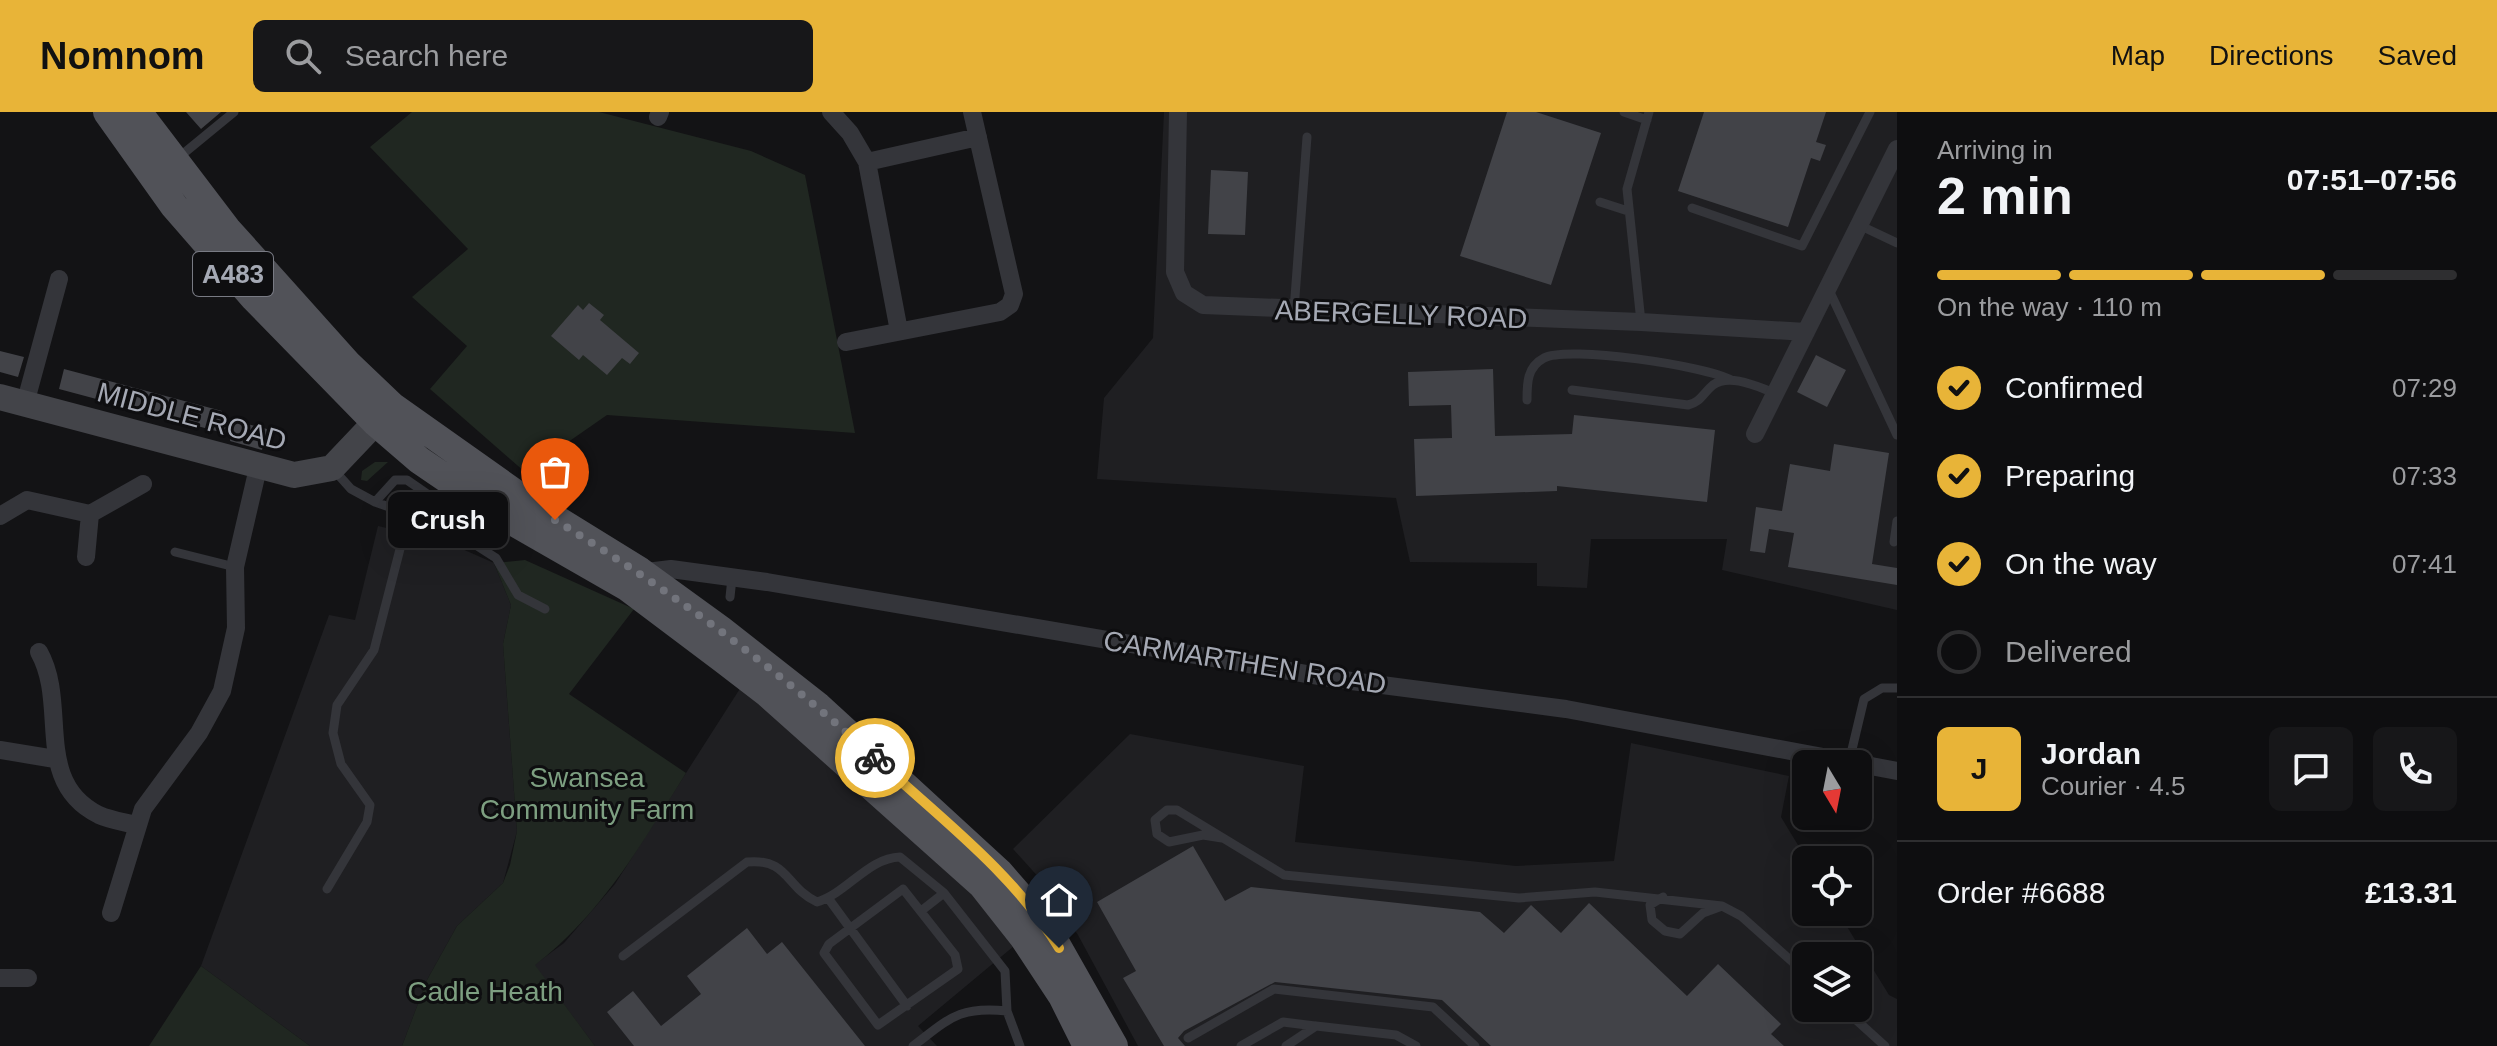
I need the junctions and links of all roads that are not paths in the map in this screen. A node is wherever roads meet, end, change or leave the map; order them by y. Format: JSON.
{"nodes":[{"id":1,"x":107,"y":112,"type":"edge"},
{"id":2,"x":138,"y":112,"type":"edge"},
{"id":3,"x":234,"y":112,"type":"edge"},
{"id":4,"x":831,"y":112,"type":"edge"},
{"id":5,"x":972,"y":112,"type":"edge"},
{"id":6,"x":1178,"y":112,"type":"edge"},
{"id":7,"x":1624,"y":112,"type":"edge"},
{"id":8,"x":1870,"y":112,"type":"edge"},
{"id":9,"x":1648,"y":116,"type":"edge"},
{"id":10,"x":978,"y":137,"type":"junction"},
{"id":11,"x":1307,"y":137,"type":"dead end"},
{"id":12,"x":1897,"y":149,"type":"edge"},
{"id":13,"x":173,"y":162,"type":"junction"},
{"id":14,"x":867,"y":162,"type":"junction"},
{"id":15,"x":1600,"y":202,"type":"dead end"},
{"id":16,"x":1692,"y":208,"type":"dead end"},
{"id":17,"x":1628,"y":211,"type":"junction"},
{"id":18,"x":1859,"y":225,"type":"junction"},
{"id":19,"x":1897,"y":243,"type":"edge"},
{"id":20,"x":59,"y":279,"type":"dead end"},
{"id":21,"x":1828,"y":288,"type":"junction"},
{"id":22,"x":1294,"y":310,"type":"junction"},
{"id":23,"x":1641,"y":322,"type":"junction"},
{"id":24,"x":899,"y":331,"type":"junction"},
{"id":25,"x":1806,"y":332,"type":"junction"},
{"id":26,"x":846,"y":342,"type":"dead end"},
{"id":27,"x":1731,"y":380,"type":"junction"},
{"id":28,"x":1572,"y":390,"type":"dead end"},
{"id":29,"x":1775,"y":393,"type":"junction"},
{"id":30,"x":1527,"y":400,"type":"dead end"},
{"id":31,"x":12,"y":401,"type":"edge"},
{"id":32,"x":384,"y":414,"type":"junction"},
{"id":33,"x":1755,"y":434,"type":"dead end"},
{"id":34,"x":1897,"y":435,"type":"edge"},
{"id":35,"x":258,"y":468,"type":"junction"},
{"id":36,"x":332,"y":468,"type":"junction"},
{"id":37,"x":143,"y":484,"type":"dead end"},
{"id":38,"x":375,"y":502,"type":"junction"},
{"id":39,"x":90,"y":514,"type":"junction"},
{"id":40,"x":409,"y":514,"type":"junction"},
{"id":41,"x":429,"y":515,"type":"junction"},
{"id":42,"x":0,"y":516,"type":"edge"},
{"id":43,"x":1897,"y":521,"type":"edge"},
{"id":44,"x":1894,"y":542,"type":"dead end"},
{"id":45,"x":175,"y":552,"type":"dead end"},
{"id":46,"x":86,"y":557,"type":"dead end"},
{"id":47,"x":235,"y":567,"type":"junction"},
{"id":48,"x":634,"y":579,"type":"junction"},
{"id":49,"x":545,"y":609,"type":"dead end"},
{"id":50,"x":39,"y":652,"type":"dead end"},
{"id":51,"x":1897,"y":688,"type":"edge"},
{"id":52,"x":0,"y":750,"type":"edge"},
{"id":53,"x":1852,"y":750,"type":"edge"},
{"id":54,"x":1792,"y":751,"type":"edge"},
{"id":55,"x":55,"y":759,"type":"junction"},
{"id":56,"x":1872,"y":766,"type":"edge"},
{"id":57,"x":1897,"y":771,"type":"edge"},
{"id":58,"x":136,"y":825,"type":"junction"},
{"id":59,"x":1222,"y":838,"type":"junction"},
{"id":60,"x":327,"y":889,"type":"dead end"},
{"id":61,"x":944,"y":893,"type":"junction"},
{"id":62,"x":1663,"y":897,"type":"junction"},
{"id":63,"x":828,"y":898,"type":"junction"},
{"id":64,"x":1722,"y":906,"type":"junction"},
{"id":65,"x":921,"y":911,"type":"junction"},
{"id":66,"x":111,"y":913,"type":"dead end"},
{"id":67,"x":850,"y":928,"type":"junction"},
{"id":68,"x":623,"y":956,"type":"dead end"},
{"id":69,"x":1792,"y":962,"type":"edge"},
{"id":70,"x":0,"y":978,"type":"edge"},
{"id":71,"x":28,"y":978,"type":"dead end"},
{"id":72,"x":907,"y":1006,"type":"junction"},
{"id":73,"x":1007,"y":1011,"type":"junction"},
{"id":74,"x":1858,"y":1022,"type":"edge"},
{"id":75,"x":1316,"y":1026,"type":"junction"},
{"id":76,"x":1188,"y":1038,"type":"dead end"},
{"id":77,"x":913,"y":1046,"type":"edge"},
{"id":78,"x":1020,"y":1046,"type":"edge"},
{"id":79,"x":1087,"y":1046,"type":"edge"},
{"id":80,"x":1114,"y":1046,"type":"edge"},
{"id":81,"x":1241,"y":1046,"type":"edge"},
{"id":82,"x":1286,"y":1046,"type":"edge"},
{"id":83,"x":1416,"y":1046,"type":"edge"},
{"id":84,"x":1475,"y":1046,"type":"edge"},
{"id":85,"x":1885,"y":1046,"type":"edge"}],
"edges":[{"from":1,"to":32,"type":"main road","number":"A483"},
{"from":2,"to":13,"type":"main road","number":"A483"},
{"from":3,"to":13,"type":"lane"},
{"from":4,"to":14,"type":"street"},
{"from":5,"to":10,"type":"street"},
{"from":6,"to":22,"type":"street","name":"ABERGELLY ROAD"},
{"from":7,"to":9,"type":"lane"},
{"from":8,"to":16,"type":"lane"},
{"from":9,"to":17,"type":"lane"},
{"from":10,"to":14,"type":"street"},
{"from":10,"to":24,"type":"street"},
{"from":11,"to":22,"type":"lane"},
{"from":12,"to":18,"type":"street"},
{"from":13,"to":32,"type":"main road","number":"A483"},
{"from":14,"to":24,"type":"street"},
{"from":15,"to":17,"type":"lane"},
{"from":17,"to":23,"type":"lane"},
{"from":18,"to":19,"type":"lane"},
{"from":18,"to":21,"type":"street"},
{"from":20,"to":31,"type":"street"},
{"from":21,"to":25,"type":"street"},
{"from":21,"to":34,"type":"lane"},
{"from":22,"to":23,"type":"street","name":"ABERGELLY ROAD"},
{"from":23,"to":25,"type":"street","name":"ABERGELLY ROAD"},
{"from":24,"to":26,"type":"street"},
{"from":25,"to":29,"type":"street"},
{"from":27,"to":28,"type":"lane"},
{"from":27,"to":29,"type":"lane"},
{"from":27,"to":30,"type":"lane"},
{"from":29,"to":33,"type":"street"},
{"from":31,"to":35,"type":"street","name":"MIDDLE ROAD"},
{"from":32,"to":36,"type":"street"},
{"from":32,"to":48,"type":"main road","number":"A483"},
{"from":35,"to":36,"type":"street","name":"MIDDLE ROAD"},
{"from":35,"to":47,"type":"street"},
{"from":36,"to":38,"type":"lane"},
{"from":37,"to":39,"type":"street"},
{"from":38,"to":40,"type":"lane"},
{"from":38,"to":41,"type":"lane"},
{"from":39,"to":42,"type":"street"},
{"from":39,"to":46,"type":"street"},
{"from":40,"to":41,"type":"lane"},
{"from":40,"to":60,"type":"lane"},
{"from":41,"to":49,"type":"lane"},
{"from":43,"to":44,"type":"lane"},
{"from":45,"to":47,"type":"lane"},
{"from":47,"to":58,"type":"street"},
{"from":48,"to":54,"type":"street","name":"CARMARTHEN ROAD"},
{"from":48,"to":79,"type":"main road","number":"A483"},
{"from":48,"to":80,"type":"main road","number":"A483"},
{"from":50,"to":55,"type":"street"},
{"from":51,"to":53,"type":"lane"},
{"from":52,"to":55,"type":"street"},
{"from":55,"to":58,"type":"street"},
{"from":56,"to":57,"type":"street","name":"CARMARTHEN ROAD"},
{"from":58,"to":66,"type":"street"},
{"from":59,"to":59,"type":"lane"},
{"from":59,"to":62,"type":"lane"},
{"from":61,"to":63,"type":"lane"},
{"from":61,"to":65,"type":"lane"},
{"from":61,"to":73,"type":"lane"},
{"from":62,"to":64,"type":"lane"},
{"from":62,"to":64,"type":"lane"},
{"from":63,"to":67,"type":"lane"},
{"from":63,"to":68,"type":"lane"},
{"from":64,"to":69,"type":"lane"},
{"from":65,"to":67,"type":"lane"},
{"from":65,"to":72,"type":"lane"},
{"from":67,"to":72,"type":"lane"},
{"from":67,"to":72,"type":"lane"},
{"from":70,"to":71,"type":"street"},
{"from":73,"to":77,"type":"lane"},
{"from":73,"to":78,"type":"lane"},
{"from":74,"to":85,"type":"lane"},
{"from":75,"to":81,"type":"lane"},
{"from":75,"to":82,"type":"lane"},
{"from":75,"to":83,"type":"lane"},
{"from":76,"to":84,"type":"lane"}]}
